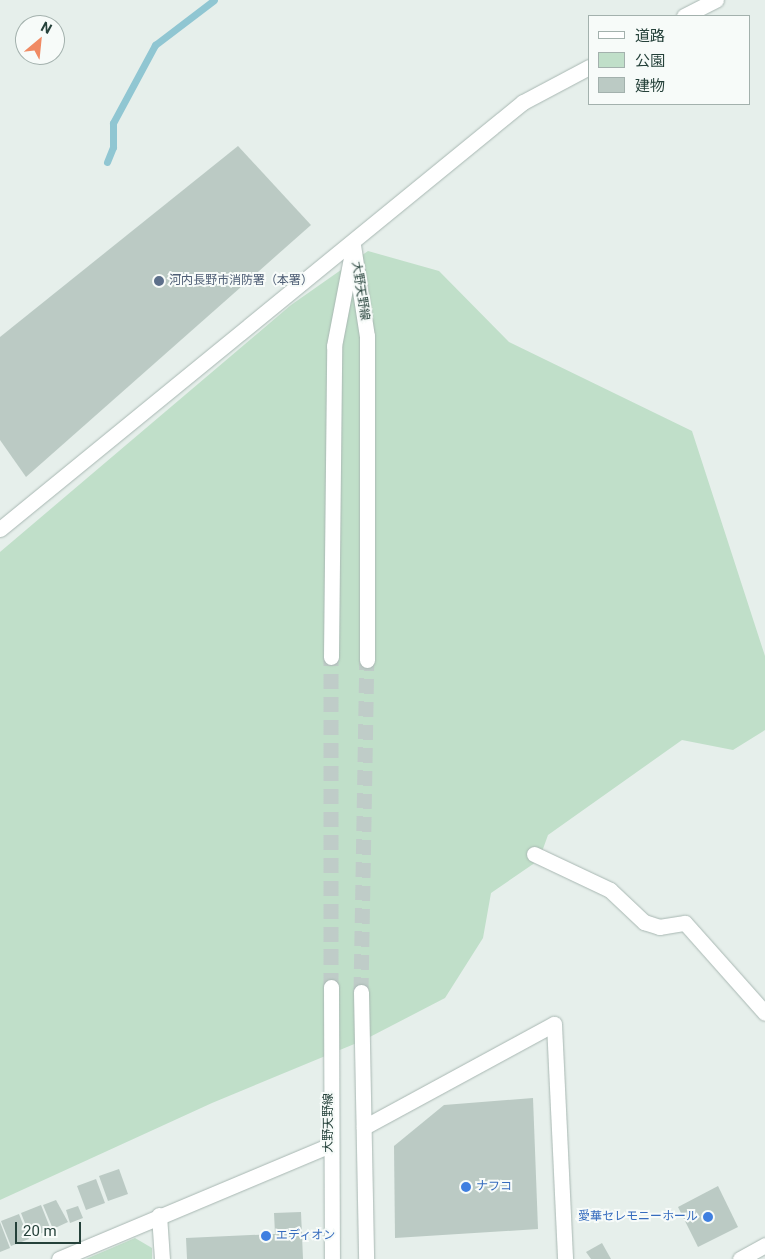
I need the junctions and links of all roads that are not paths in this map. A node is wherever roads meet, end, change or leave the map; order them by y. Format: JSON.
{"nodes":[{"id":1,"x":716,"y":0,"type":"edge"},
{"id":2,"x":686,"y":15,"type":"edge"},
{"id":3,"x":588,"y":68,"type":"edge"},
{"id":4,"x":353,"y":245,"type":"junction"},
{"id":5,"x":0,"y":529,"type":"edge"},
{"id":6,"x":331,"y":657,"type":"tunnel mouth"},
{"id":7,"x":367,"y":660,"type":"tunnel mouth"},
{"id":8,"x":534,"y":854,"type":"dead end"},
{"id":9,"x":331,"y":987,"type":"tunnel mouth"},
{"id":10,"x":361,"y":992,"type":"tunnel mouth"},
{"id":11,"x":765,"y":1013,"type":"edge"},
{"id":12,"x":364,"y":1127,"type":"junction"},
{"id":13,"x":328,"y":1146,"type":"junction"},
{"id":14,"x":159,"y":1215,"type":"junction"},
{"id":15,"x":765,"y":1245,"type":"edge"},
{"id":16,"x":58,"y":1259,"type":"edge"},
{"id":17,"x":162,"y":1259,"type":"edge"},
{"id":18,"x":332,"y":1259,"type":"edge"},
{"id":19,"x":366,"y":1259,"type":"edge"},
{"id":20,"x":565,"y":1259,"type":"edge"},
{"id":21,"x":740,"y":1259,"type":"edge"}],
"edges":[{"from":1,"to":2,"type":"street"},
{"from":3,"to":4,"type":"street"},
{"from":4,"to":5,"type":"street"},
{"from":4,"to":6,"type":"street","name":"大野天野線"},
{"from":4,"to":7,"type":"street","name":"大野天野線"},
{"from":8,"to":11,"type":"street"},
{"from":9,"to":13,"type":"street","name":"大野天野線"},
{"from":10,"to":12,"type":"street"},
{"from":12,"to":19,"type":"street"},
{"from":12,"to":20,"type":"street"},
{"from":13,"to":14,"type":"street"},
{"from":13,"to":18,"type":"street","name":"大野天野線"},
{"from":14,"to":16,"type":"street"},
{"from":14,"to":17,"type":"street"},
{"from":15,"to":21,"type":"street"}]}
